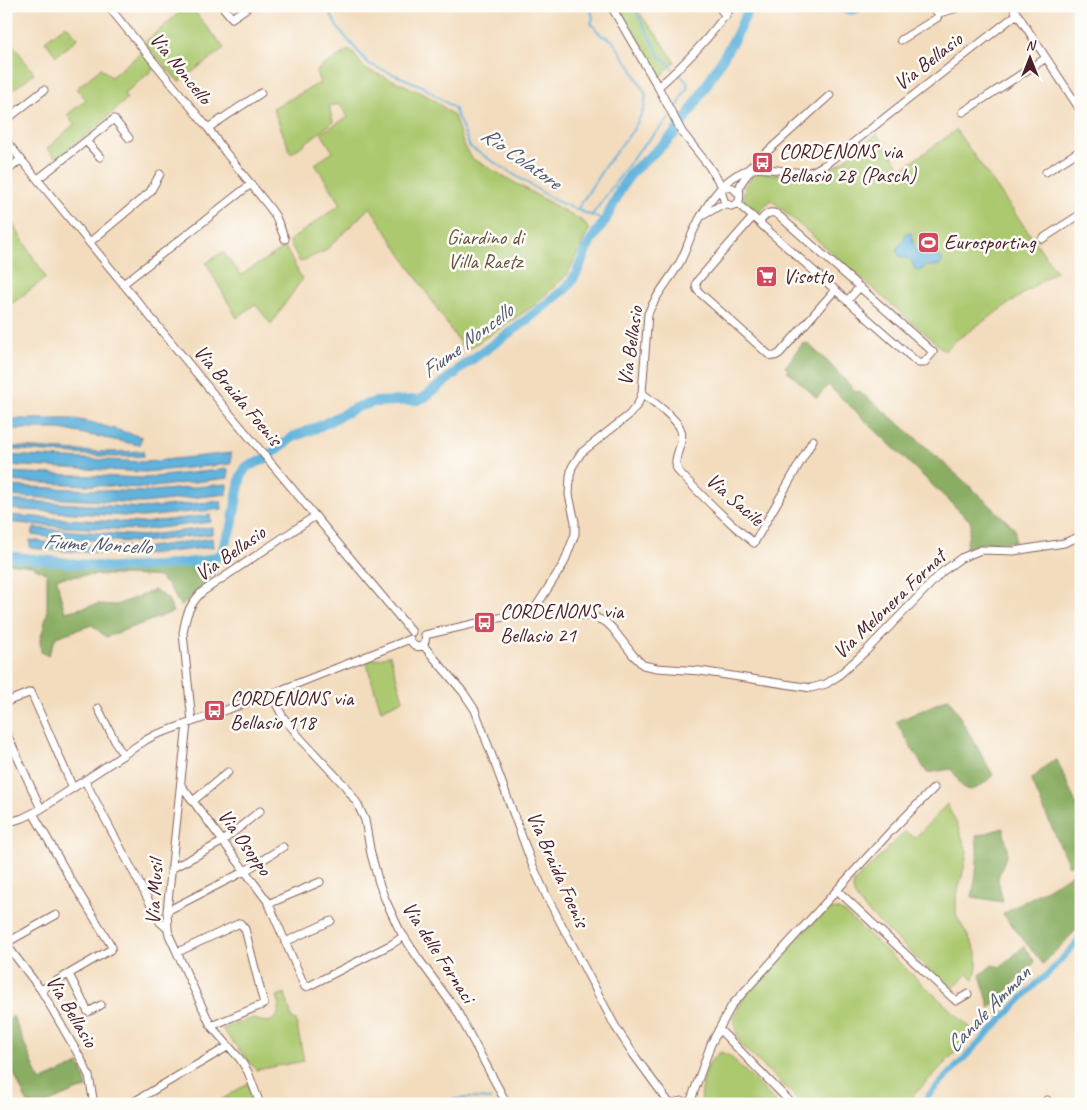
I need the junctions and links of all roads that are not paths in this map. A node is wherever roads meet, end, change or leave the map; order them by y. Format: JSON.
{"nodes":[{"id":1,"x":222,"y":6,"type":"edge"},
{"id":2,"x":611,"y":6,"type":"edge"},
{"id":3,"x":718,"y":6,"type":"edge"},
{"id":4,"x":732,"y":6,"type":"edge"},
{"id":5,"x":960,"y":6,"type":"edge"},
{"id":6,"x":1012,"y":6,"type":"edge"},
{"id":7,"x":248,"y":7,"type":"edge"},
{"id":8,"x":113,"y":8,"type":"edge"},
{"id":9,"x":1017,"y":14,"type":"junction"},
{"id":10,"x":726,"y":16,"type":"junction"},
{"id":11,"x":901,"y":40,"type":"dead end"},
{"id":12,"x":1046,"y":58,"type":"junction"},
{"id":13,"x":658,"y":87,"type":"junction"},
{"id":14,"x":44,"y":90,"type":"dead end"},
{"id":15,"x":261,"y":93,"type":"dead end"},
{"id":16,"x":830,"y":95,"type":"dead end"},
{"id":17,"x":1081,"y":111,"type":"edge"},
{"id":18,"x":963,"y":112,"type":"dead end"},
{"id":19,"x":6,"y":120,"type":"edge"},
{"id":20,"x":208,"y":128,"type":"junction"},
{"id":21,"x":129,"y":138,"type":"dead end"},
{"id":22,"x":6,"y":141,"type":"edge"},
{"id":23,"x":86,"y":141,"type":"junction"},
{"id":24,"x":1081,"y":150,"type":"edge"},
{"id":25,"x":100,"y":157,"type":"dead end"},
{"id":26,"x":21,"y":159,"type":"junction"},
{"id":27,"x":749,"y":170,"type":"junction"},
{"id":28,"x":6,"y":172,"type":"edge"},
{"id":29,"x":1046,"y":172,"type":"dead end"},
{"id":30,"x":160,"y":174,"type":"dead end"},
{"id":31,"x":38,"y":179,"type":"junction"},
{"id":32,"x":251,"y":184,"type":"junction"},
{"id":33,"x":722,"y":186,"type":"junction"},
{"id":34,"x":740,"y":194,"type":"junction"},
{"id":35,"x":738,"y":203,"type":"junction"},
{"id":36,"x":727,"y":205,"type":"junction"},
{"id":37,"x":1081,"y":214,"type":"edge"},
{"id":38,"x":701,"y":216,"type":"junction"},
{"id":39,"x":756,"y":220,"type":"junction"},
{"id":40,"x":285,"y":239,"type":"dead end"},
{"id":41,"x":1042,"y":239,"type":"dead end"},
{"id":42,"x":90,"y":242,"type":"junction"},
{"id":43,"x":123,"y":284,"type":"junction"},
{"id":44,"x":860,"y":287,"type":"junction"},
{"id":45,"x":835,"y":290,"type":"junction"},
{"id":46,"x":847,"y":301,"type":"junction"},
{"id":47,"x":642,"y":393,"type":"junction"},
{"id":48,"x":813,"y":440,"type":"dead end"},
{"id":49,"x":315,"y":516,"type":"junction"},
{"id":50,"x":1081,"y":536,"type":"edge"},
{"id":51,"x":534,"y":610,"type":"junction"},
{"id":52,"x":425,"y":635,"type":"junction"},
{"id":53,"x":411,"y":636,"type":"junction"},
{"id":54,"x":423,"y":645,"type":"junction"},
{"id":55,"x":271,"y":694,"type":"junction"},
{"id":56,"x":6,"y":702,"type":"edge"},
{"id":57,"x":98,"y":708,"type":"dead end"},
{"id":58,"x":189,"y":723,"type":"junction"},
{"id":59,"x":6,"y":732,"type":"edge"},
{"id":60,"x":124,"y":754,"type":"junction"},
{"id":61,"x":228,"y":772,"type":"dead end"},
{"id":62,"x":85,"y":780,"type":"junction"},
{"id":63,"x":181,"y":785,"type":"junction"},
{"id":64,"x":72,"y":788,"type":"junction"},
{"id":65,"x":934,"y":788,"type":"dead end"},
{"id":66,"x":192,"y":801,"type":"junction"},
{"id":67,"x":41,"y":809,"type":"junction"},
{"id":68,"x":260,"y":811,"type":"dead end"},
{"id":69,"x":33,"y":813,"type":"junction"},
{"id":70,"x":6,"y":823,"type":"edge"},
{"id":71,"x":223,"y":841,"type":"junction"},
{"id":72,"x":283,"y":847,"type":"dead end"},
{"id":73,"x":171,"y":869,"type":"junction"},
{"id":74,"x":245,"y":871,"type":"junction"},
{"id":75,"x":320,"y":882,"type":"dead end"},
{"id":76,"x":837,"y":890,"type":"junction"},
{"id":77,"x":268,"y":904,"type":"junction"},
{"id":78,"x":167,"y":911,"type":"junction"},
{"id":79,"x":56,"y":915,"type":"dead end"},
{"id":80,"x":331,"y":922,"type":"dead end"},
{"id":81,"x":168,"y":929,"type":"junction"},
{"id":82,"x":404,"y":936,"type":"junction"},
{"id":83,"x":285,"y":942,"type":"junction"},
{"id":84,"x":6,"y":943,"type":"edge"},
{"id":85,"x":178,"y":952,"type":"junction"},
{"id":86,"x":69,"y":974,"type":"junction"},
{"id":87,"x":41,"y":990,"type":"junction"},
{"id":88,"x":968,"y":994,"type":"dead end"},
{"id":89,"x":101,"y":1005,"type":"dead end"},
{"id":90,"x":211,"y":1026,"type":"junction"},
{"id":91,"x":719,"y":1029,"type":"junction"},
{"id":92,"x":229,"y":1046,"type":"junction"},
{"id":93,"x":506,"y":1103,"type":"edge"},
{"id":94,"x":94,"y":1104,"type":"edge"},
{"id":95,"x":130,"y":1104,"type":"edge"},
{"id":96,"x":260,"y":1104,"type":"edge"},
{"id":97,"x":490,"y":1104,"type":"edge"},
{"id":98,"x":672,"y":1104,"type":"edge"},
{"id":99,"x":690,"y":1104,"type":"edge"},
{"id":100,"x":792,"y":1104,"type":"edge"}],
"edges":[{"from":1,"to":7,"type":"street"},
{"from":2,"to":13,"type":"street"},
{"from":3,"to":10,"type":"street"},
{"from":4,"to":10,"type":"street"},
{"from":5,"to":11,"type":"street"},
{"from":6,"to":9,"type":"street"},
{"from":8,"to":20,"type":"street","name":"Via Noncello"},
{"from":9,"to":12,"type":"street"},
{"from":9,"to":27,"type":"street","name":"Via Bellasio"},
{"from":10,"to":13,"type":"street"},
{"from":12,"to":17,"type":"street"},
{"from":12,"to":18,"type":"street"},
{"from":13,"to":33,"type":"street"},
{"from":14,"to":19,"type":"street"},
{"from":15,"to":20,"type":"street","name":"Via Noncello"},
{"from":16,"to":27,"type":"street","name":"Via Bellasio"},
{"from":20,"to":32,"type":"street","name":"Via Noncello"},
{"from":21,"to":23,"type":"street"},
{"from":22,"to":26,"type":"street","name":"Via Braida Foenis"},
{"from":23,"to":25,"type":"street"},
{"from":23,"to":31,"type":"street"},
{"from":24,"to":29,"type":"street"},
{"from":26,"to":28,"type":"street"},
{"from":26,"to":31,"type":"street","name":"Via Braida Foenis"},
{"from":27,"to":33,"type":"street","name":"Via Bellasio"},
{"from":27,"to":34,"type":"street","name":"Via Bellasio"},
{"from":30,"to":42,"type":"street"},
{"from":31,"to":42,"type":"street","name":"Via Braida Foenis"},
{"from":32,"to":40,"type":"street","name":"Via Noncello"},
{"from":32,"to":43,"type":"street"},
{"from":33,"to":34,"type":"street"},
{"from":33,"to":36,"type":"street"},
{"from":33,"to":38,"type":"street","name":"Via Bellasio"},
{"from":34,"to":35,"type":"street","name":"Via Bellasio"},
{"from":35,"to":36,"type":"street"},
{"from":35,"to":39,"type":"street"},
{"from":36,"to":38,"type":"street"},
{"from":37,"to":41,"type":"street"},
{"from":38,"to":47,"type":"street","name":"Via Bellasio"},
{"from":39,"to":44,"type":"street"},
{"from":39,"to":45,"type":"street"},
{"from":39,"to":45,"type":"street"},
{"from":42,"to":43,"type":"street","name":"Via Braida Foenis"},
{"from":43,"to":49,"type":"street","name":"Via Braida Foenis"},
{"from":44,"to":46,"type":"street"},
{"from":44,"to":46,"type":"street"},
{"from":45,"to":46,"type":"street"},
{"from":47,"to":48,"type":"street","name":"Via Sacile"},
{"from":47,"to":51,"type":"street","name":"Via Bellasio"},
{"from":49,"to":53,"type":"street","name":"Via Braida Foenis"},
{"from":49,"to":58,"type":"street","name":"Via Bellasio"},
{"from":50,"to":51,"type":"street","name":"Via Melonera Fornat"},
{"from":51,"to":52,"type":"street"},
{"from":52,"to":53,"type":"street"},
{"from":52,"to":54,"type":"street"},
{"from":53,"to":54,"type":"street"},
{"from":53,"to":55,"type":"street"},
{"from":54,"to":98,"type":"street","name":"Via Braida Foenis"},
{"from":55,"to":58,"type":"street"},
{"from":55,"to":82,"type":"street","name":"Via delle Fornaci"},
{"from":56,"to":64,"type":"street"},
{"from":57,"to":60,"type":"street"},
{"from":58,"to":60,"type":"street"},
{"from":58,"to":63,"type":"street","name":"Via Musil"},
{"from":59,"to":67,"type":"street"},
{"from":60,"to":62,"type":"street"},
{"from":61,"to":66,"type":"street","name":"Via Osoppo"},
{"from":62,"to":64,"type":"street"},
{"from":62,"to":81,"type":"street"},
{"from":63,"to":66,"type":"street","name":"Via Osoppo"},
{"from":63,"to":73,"type":"street","name":"Via Musil"},
{"from":64,"to":67,"type":"street"},
{"from":65,"to":76,"type":"street"},
{"from":66,"to":71,"type":"street","name":"Via Osoppo"},
{"from":67,"to":69,"type":"street"},
{"from":68,"to":71,"type":"street"},
{"from":69,"to":70,"type":"street"},
{"from":69,"to":86,"type":"street"},
{"from":71,"to":73,"type":"street"},
{"from":71,"to":74,"type":"street","name":"Via Osoppo"},
{"from":72,"to":74,"type":"street"},
{"from":73,"to":78,"type":"street","name":"Via Musil"},
{"from":74,"to":77,"type":"street","name":"Via Osoppo"},
{"from":74,"to":78,"type":"street"},
{"from":75,"to":77,"type":"street","name":"Via Osoppo"},
{"from":76,"to":88,"type":"street"},
{"from":76,"to":91,"type":"street"},
{"from":77,"to":83,"type":"street","name":"Via Osoppo"},
{"from":78,"to":81,"type":"street","name":"Via Musil"},
{"from":79,"to":84,"type":"street"},
{"from":80,"to":83,"type":"street"},
{"from":81,"to":85,"type":"street","name":"Via Musil"},
{"from":82,"to":83,"type":"street","name":"Via Osoppo"},
{"from":82,"to":93,"type":"street","name":"Via delle Fornaci"},
{"from":84,"to":87,"type":"street","name":"Via Bellasio"},
{"from":85,"to":90,"type":"street","name":"Via Musil"},
{"from":85,"to":90,"type":"street"},
{"from":86,"to":87,"type":"street"},
{"from":86,"to":89,"type":"street"},
{"from":87,"to":94,"type":"street","name":"Via Bellasio"},
{"from":90,"to":92,"type":"street","name":"Via Musil"},
{"from":91,"to":99,"type":"street"},
{"from":91,"to":100,"type":"street"},
{"from":92,"to":95,"type":"street"},
{"from":92,"to":96,"type":"street","name":"Via Musil"},
{"from":93,"to":97,"type":"street"},
{"from":98,"to":99,"type":"street","name":"Via Braida Foenis"}]}
